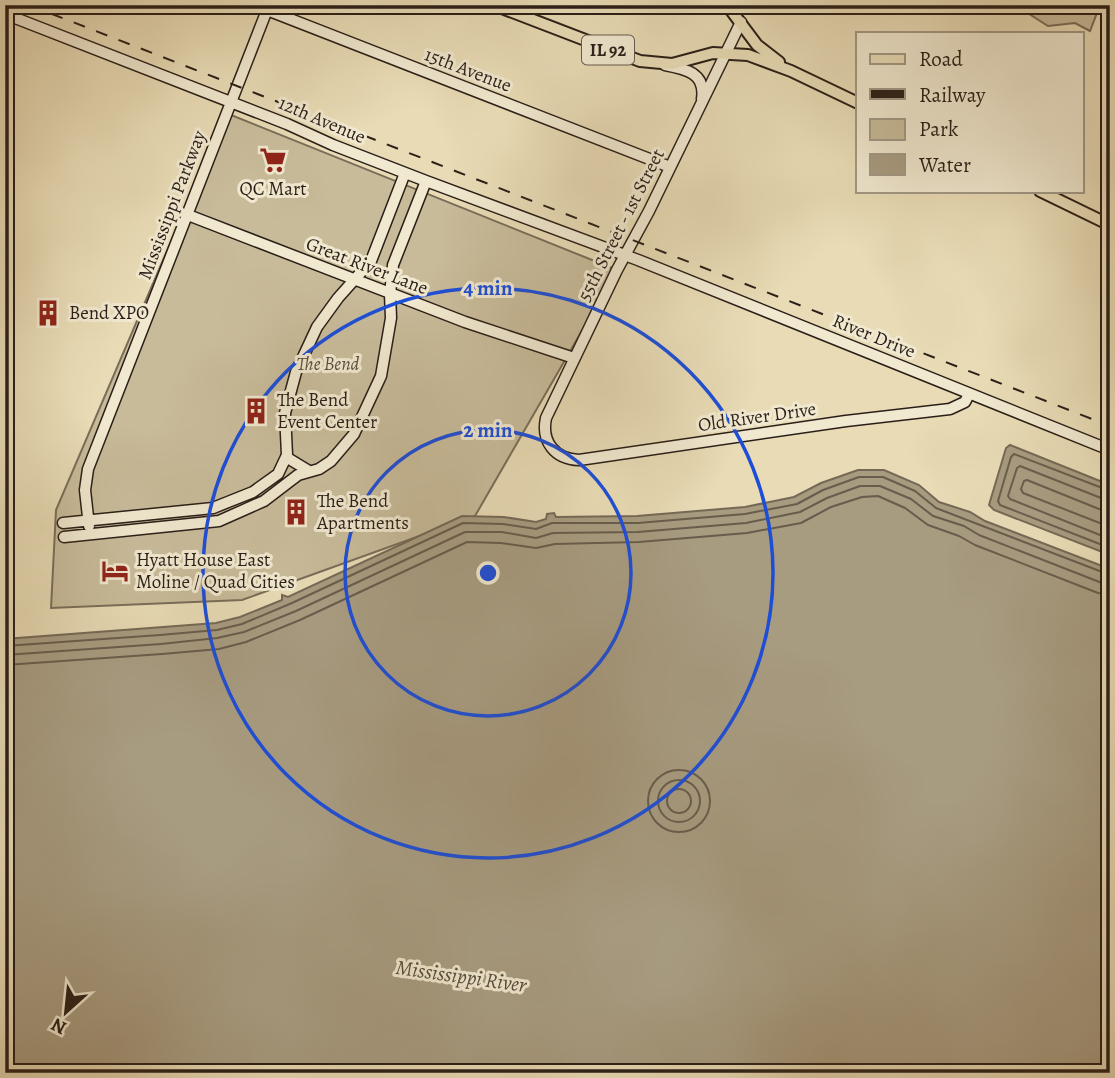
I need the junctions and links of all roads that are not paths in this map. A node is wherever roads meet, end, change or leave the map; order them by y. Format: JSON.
{"nodes":[{"id":1,"x":254,"y":5,"type":"edge"},
{"id":2,"x":494,"y":5,"type":"edge"},
{"id":3,"x":727,"y":5,"type":"edge"},
{"id":4,"x":267,"y":10,"type":"junction"},
{"id":5,"x":5,"y":14,"type":"edge"},
{"id":6,"x":741,"y":22,"type":"junction"},
{"id":7,"x":727,"y":52,"type":"junction"},
{"id":8,"x":661,"y":64,"type":"junction"},
{"id":9,"x":791,"y":71,"type":"junction"},
{"id":10,"x":230,"y":102,"type":"junction"},
{"id":11,"x":856,"y":102,"type":"edge"},
{"id":12,"x":700,"y":107,"type":"junction"},
{"id":13,"x":670,"y":167,"type":"junction"},
{"id":14,"x":405,"y":173,"type":"junction"},
{"id":15,"x":426,"y":181,"type":"junction"},
{"id":16,"x":1042,"y":192,"type":"edge"},
{"id":17,"x":188,"y":215,"type":"junction"},
{"id":18,"x":1110,"y":225,"type":"edge"},
{"id":19,"x":625,"y":256,"type":"junction"},
{"id":20,"x":354,"y":280,"type":"junction"},
{"id":21,"x":390,"y":294,"type":"junction"},
{"id":22,"x":574,"y":358,"type":"junction"},
{"id":23,"x":969,"y":394,"type":"junction"},
{"id":24,"x":549,"y":445,"type":"joint"},
{"id":25,"x":1110,"y":450,"type":"edge"},
{"id":26,"x":286,"y":457,"type":"junction"},
{"id":27,"x":309,"y":471,"type":"junction"},
{"id":28,"x":88,"y":520,"type":"junction"},
{"id":29,"x":63,"y":523,"type":"dead end"},
{"id":30,"x":89,"y":534,"type":"junction"},
{"id":31,"x":64,"y":537,"type":"dead end"}],
"edges":[{"from":1,"to":4,"type":"street","name":"15th Avenue"},
{"from":2,"to":8,"type":"main road","number":"IL 92"},
{"from":3,"to":6,"type":"main road","number":"IL 92"},
{"from":4,"to":10,"type":"street","name":"Mississippi Parkway"},
{"from":4,"to":13,"type":"street","name":"15th Avenue"},
{"from":5,"to":10,"type":"street","name":"12th Avenue"},
{"from":6,"to":7,"type":"street","name":"55th Street - 1st Street"},
{"from":6,"to":9,"type":"main road","number":"IL 92"},
{"from":7,"to":8,"type":"main road","number":"IL 92"},
{"from":7,"to":9,"type":"main road","number":"IL 92"},
{"from":7,"to":12,"type":"street","name":"55th Street - 1st Street"},
{"from":8,"to":12,"type":"street"},
{"from":9,"to":11,"type":"main road","number":"IL 92"},
{"from":10,"to":14,"type":"street","name":"12th Avenue"},
{"from":10,"to":17,"type":"street","name":"Mississippi Parkway"},
{"from":12,"to":13,"type":"street","name":"55th Street - 1st Street"},
{"from":13,"to":19,"type":"street","name":"55th Street - 1st Street"},
{"from":14,"to":15,"type":"street","name":"12th Avenue"},
{"from":14,"to":20,"type":"street"},
{"from":15,"to":19,"type":"street","name":"12th Avenue"},
{"from":15,"to":21,"type":"street"},
{"from":16,"to":18,"type":"main road"},
{"from":17,"to":20,"type":"street","name":"Great River Lane"},
{"from":17,"to":28,"type":"street","name":"Mississippi Parkway"},
{"from":19,"to":22,"type":"street","name":"55th Street - 1st Street"},
{"from":19,"to":23,"type":"street","name":"River Drive"},
{"from":20,"to":21,"type":"street","name":"Great River Lane"},
{"from":20,"to":26,"type":"street"},
{"from":21,"to":22,"type":"street","name":"Great River Lane"},
{"from":21,"to":27,"type":"street"},
{"from":22,"to":24,"type":"street","name":"55th Street - 1st Street"},
{"from":23,"to":24,"type":"street","name":"Old River Drive"},
{"from":23,"to":25,"type":"street","name":"River Drive"},
{"from":26,"to":27,"type":"street"},
{"from":26,"to":28,"type":"street"},
{"from":27,"to":30,"type":"street"},
{"from":28,"to":29,"type":"street"},
{"from":28,"to":30,"type":"street","name":"Mississippi Parkway"},
{"from":30,"to":31,"type":"street"}]}
